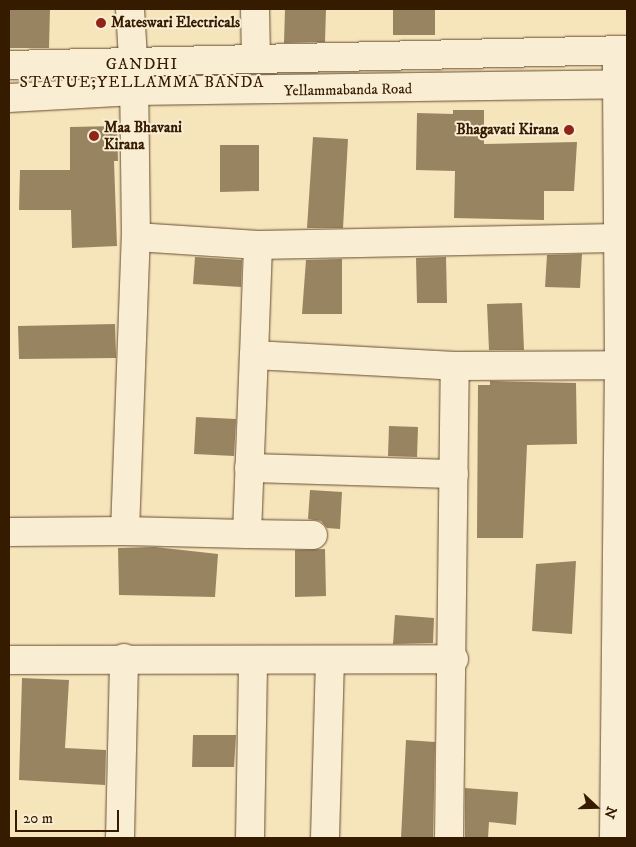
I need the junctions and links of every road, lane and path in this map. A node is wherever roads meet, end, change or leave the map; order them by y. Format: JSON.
{"nodes":[{"id":1,"x":130,"y":9,"type":"edge"},
{"id":2,"x":255,"y":9,"type":"edge"},
{"id":3,"x":622,"y":50,"type":"edge"},
{"id":4,"x":256,"y":58,"type":"junction"},
{"id":5,"x":133,"y":60,"type":"junction"},
{"id":6,"x":9,"y":65,"type":"edge"},
{"id":7,"x":622,"y":84,"type":"edge"},
{"id":8,"x":134,"y":91,"type":"junction"},
{"id":9,"x":9,"y":98,"type":"edge"},
{"id":10,"x":136,"y":237,"type":"junction"},
{"id":11,"x":617,"y":238,"type":"junction"},
{"id":12,"x":258,"y":245,"type":"junction"},
{"id":13,"x":254,"y":355,"type":"junction"},
{"id":14,"x":618,"y":365,"type":"junction"},
{"id":15,"x":455,"y":366,"type":"junction"},
{"id":16,"x":249,"y":468,"type":"junction"},
{"id":17,"x":454,"y":474,"type":"junction"},
{"id":18,"x":125,"y":531,"type":"junction"},
{"id":19,"x":9,"y":532,"type":"edge"},
{"id":20,"x":247,"y":534,"type":"junction"},
{"id":21,"x":314,"y":535,"type":"dead end"},
{"id":22,"x":124,"y":658,"type":"junction"},
{"id":23,"x":454,"y":659,"type":"junction"},
{"id":24,"x":9,"y":660,"type":"edge"},
{"id":25,"x":330,"y":660,"type":"junction"},
{"id":26,"x":253,"y":661,"type":"junction"},
{"id":27,"x":120,"y":838,"type":"edge"},
{"id":28,"x":250,"y":838,"type":"edge"},
{"id":29,"x":325,"y":838,"type":"edge"},
{"id":30,"x":449,"y":838,"type":"edge"},
{"id":31,"x":614,"y":838,"type":"edge"}],
"edges":[{"from":1,"to":5,"type":"street"},
{"from":2,"to":4,"type":"street"},
{"from":3,"to":4,"type":"street"},
{"from":3,"to":7,"type":"street"},
{"from":4,"to":5,"type":"street"},
{"from":5,"to":6,"type":"street"},
{"from":5,"to":8,"type":"street"},
{"from":7,"to":8,"type":"street","name":"Yellammabanda Road"},
{"from":7,"to":11,"type":"street"},
{"from":8,"to":9,"type":"street","name":"Yellammabanda Road"},
{"from":8,"to":10,"type":"street"},
{"from":10,"to":12,"type":"street"},
{"from":10,"to":18,"type":"street"},
{"from":11,"to":12,"type":"street"},
{"from":11,"to":14,"type":"street"},
{"from":12,"to":13,"type":"street"},
{"from":13,"to":15,"type":"street"},
{"from":13,"to":16,"type":"street"},
{"from":14,"to":15,"type":"street"},
{"from":14,"to":31,"type":"street"},
{"from":15,"to":17,"type":"street"},
{"from":16,"to":17,"type":"street"},
{"from":16,"to":20,"type":"street"},
{"from":17,"to":23,"type":"street"},
{"from":18,"to":19,"type":"street"},
{"from":18,"to":20,"type":"street"},
{"from":20,"to":21,"type":"street"},
{"from":22,"to":24,"type":"street"},
{"from":22,"to":26,"type":"street"},
{"from":22,"to":27,"type":"street"},
{"from":23,"to":25,"type":"street"},
{"from":23,"to":30,"type":"street"},
{"from":25,"to":26,"type":"street"},
{"from":25,"to":29,"type":"street"},
{"from":26,"to":28,"type":"street"}]}
